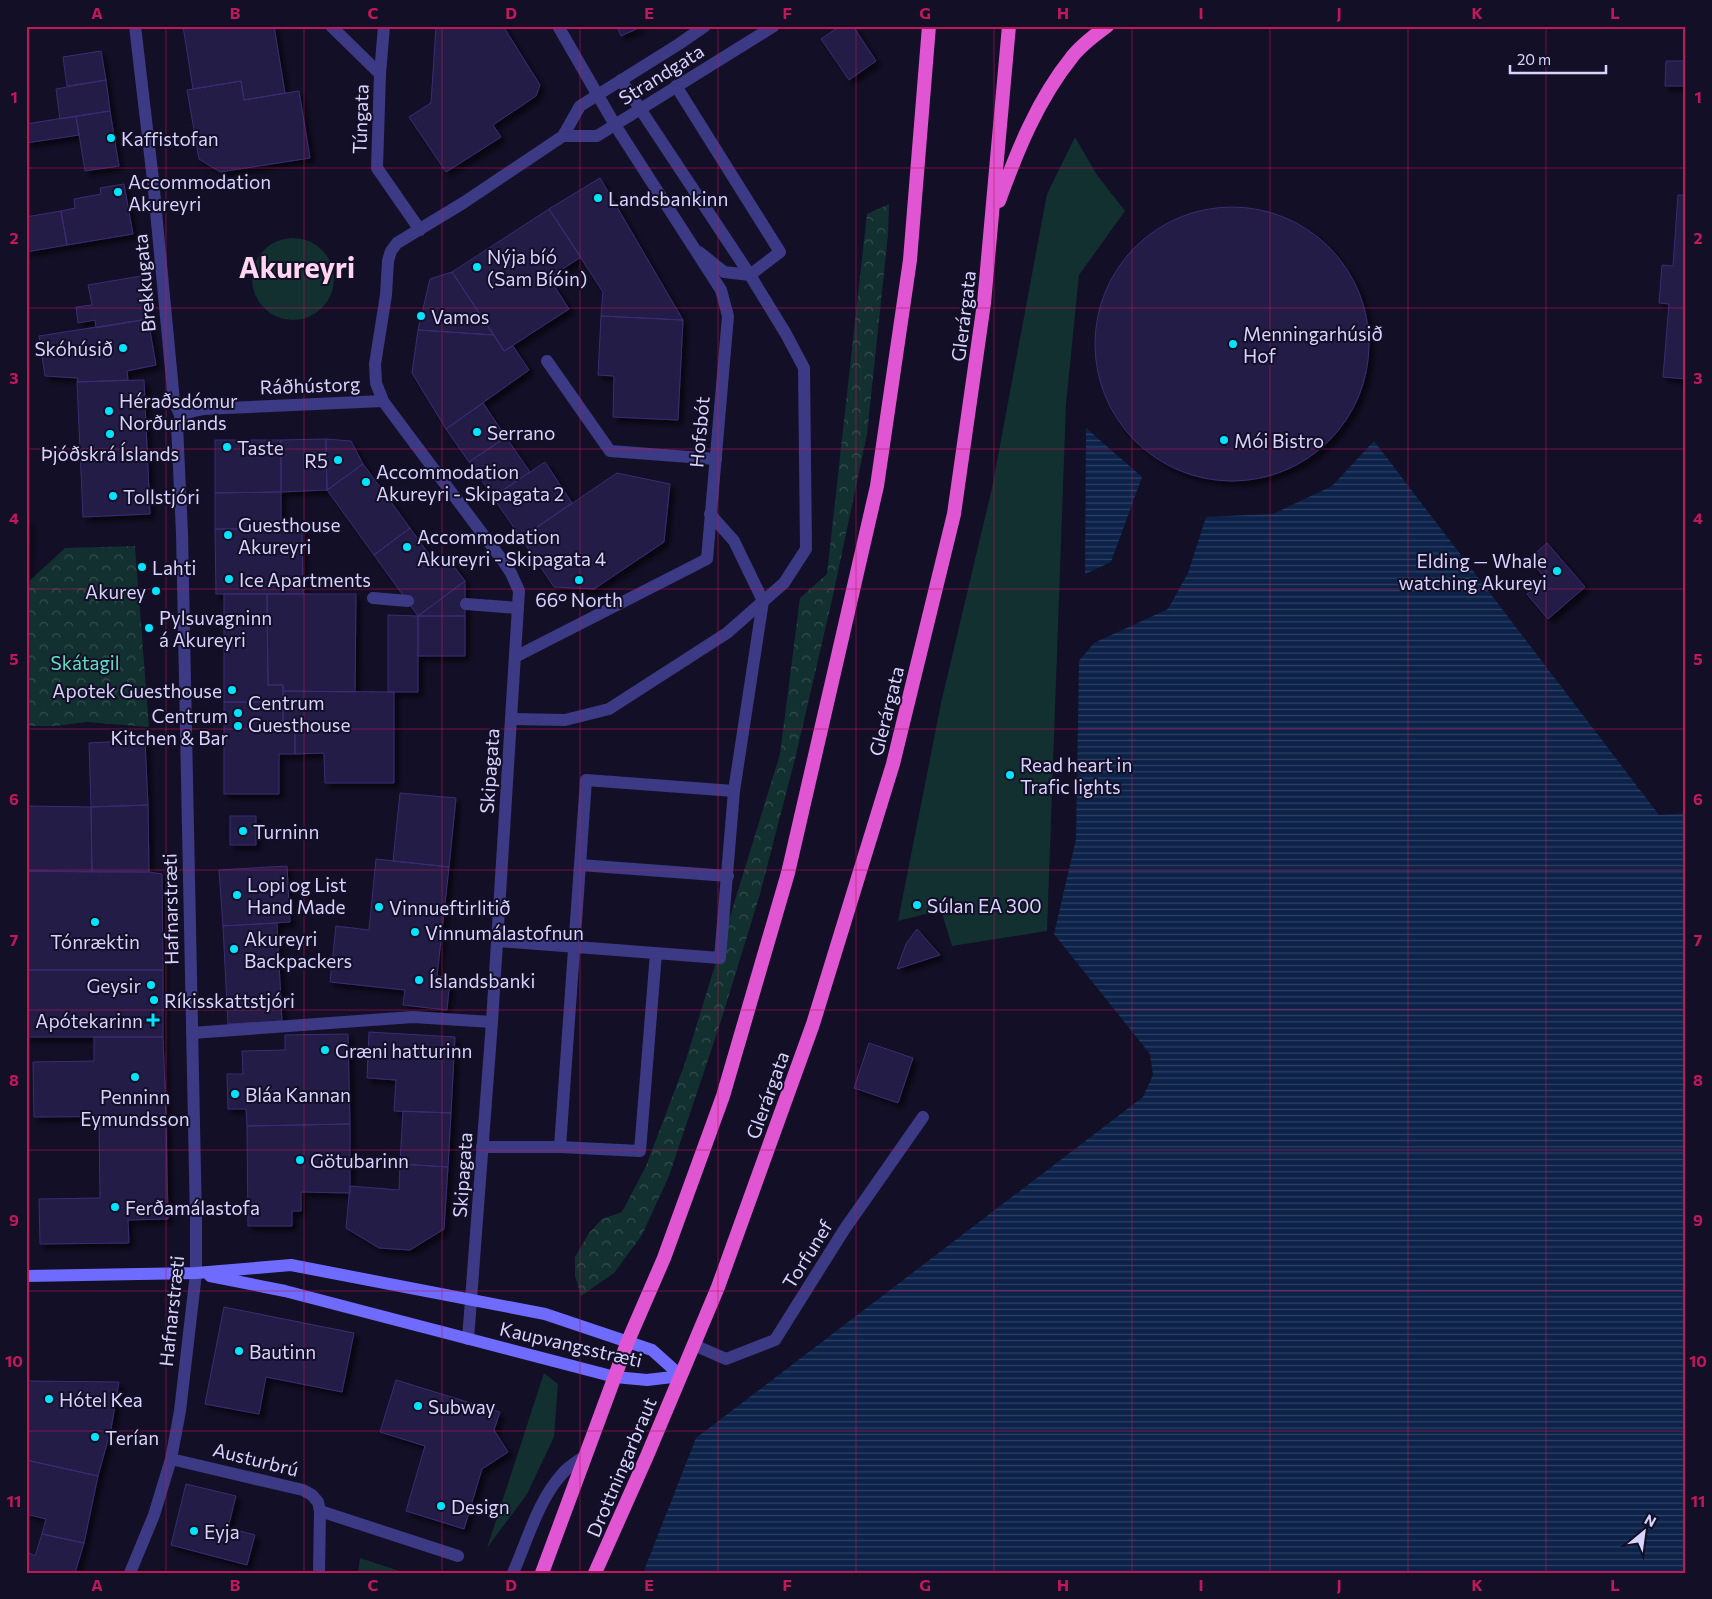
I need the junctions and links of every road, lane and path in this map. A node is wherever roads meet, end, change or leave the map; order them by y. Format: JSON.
{"nodes":[{"id":1,"x":135,"y":26,"type":"edge"},
{"id":2,"x":331,"y":26,"type":"edge"},
{"id":3,"x":384,"y":26,"type":"edge"},
{"id":4,"x":558,"y":26,"type":"edge"},
{"id":5,"x":704,"y":26,"type":"edge"},
{"id":6,"x":774,"y":26,"type":"edge"},
{"id":7,"x":929,"y":26,"type":"edge"},
{"id":8,"x":1009,"y":26,"type":"edge"},
{"id":9,"x":1107,"y":26,"type":"edge"},
{"id":10,"x":380,"y":74,"type":"junction"},
{"id":11,"x":621,"y":80,"type":"junction"},
{"id":12,"x":676,"y":86,"type":"junction"},
{"id":13,"x":598,"y":95,"type":"junction"},
{"id":14,"x":639,"y":110,"type":"junction"},
{"id":15,"x":615,"y":125,"type":"junction"},
{"id":16,"x":563,"y":136,"type":"junction"},
{"id":17,"x":992,"y":221,"type":"junction"},
{"id":18,"x":420,"y":230,"type":"junction"},
{"id":19,"x":391,"y":250,"type":"joint"},
{"id":20,"x":698,"y":252,"type":"junction"},
{"id":21,"x":750,"y":275,"type":"junction"},
{"id":22,"x":547,"y":361,"type":"dead end"},
{"id":23,"x":383,"y":402,"type":"junction"},
{"id":24,"x":181,"y":417,"type":"junction"},
{"id":25,"x":716,"y":459,"type":"junction"},
{"id":26,"x":710,"y":514,"type":"junction"},
{"id":27,"x":373,"y":598,"type":"dead end"},
{"id":28,"x":408,"y":601,"type":"dead end"},
{"id":29,"x":763,"y":601,"type":"junction"},
{"id":30,"x":466,"y":604,"type":"dead end"},
{"id":31,"x":518,"y":608,"type":"junction"},
{"id":32,"x":515,"y":657,"type":"junction"},
{"id":33,"x":511,"y":719,"type":"junction"},
{"id":34,"x":734,"y":791,"type":"junction"},
{"id":35,"x":580,"y":865,"type":"junction"},
{"id":36,"x":728,"y":876,"type":"junction"},
{"id":37,"x":497,"y":941,"type":"junction"},
{"id":38,"x":575,"y":947,"type":"junction"},
{"id":39,"x":656,"y":953,"type":"junction"},
{"id":40,"x":492,"y":1022,"type":"junction"},
{"id":41,"x":192,"y":1033,"type":"junction"},
{"id":42,"x":923,"y":1117,"type":"dead end"},
{"id":43,"x":482,"y":1147,"type":"junction"},
{"id":44,"x":560,"y":1148,"type":"junction"},
{"id":45,"x":196,"y":1272,"type":"junction"},
{"id":46,"x":26,"y":1276,"type":"edge"},
{"id":47,"x":471,"y":1300,"type":"junction"},
{"id":48,"x":468,"y":1339,"type":"junction"},
{"id":49,"x":628,"y":1341,"type":"junction"},
{"id":50,"x":694,"y":1345,"type":"junction"},
{"id":51,"x":681,"y":1376,"type":"junction"},
{"id":52,"x":615,"y":1377,"type":"junction"},
{"id":53,"x":585,"y":1456,"type":"junction"},
{"id":54,"x":171,"y":1458,"type":"junction"},
{"id":55,"x":320,"y":1511,"type":"junction"},
{"id":56,"x":458,"y":1556,"type":"dead end"},
{"id":57,"x":130,"y":1573,"type":"edge"},
{"id":58,"x":319,"y":1573,"type":"edge"},
{"id":59,"x":513,"y":1573,"type":"edge"},
{"id":60,"x":542,"y":1573,"type":"edge"},
{"id":61,"x":595,"y":1573,"type":"edge"}],
"edges":[{"from":1,"to":24,"type":"street","name":"Brekkugata"},
{"from":2,"to":10,"type":"street"},
{"from":3,"to":10,"type":"street","name":"Túngata"},
{"from":4,"to":13,"type":"street","name":"Hofsbót"},
{"from":5,"to":11,"type":"street","name":"Strandgata"},
{"from":6,"to":12,"type":"street","name":"Strandgata"},
{"from":7,"to":49,"type":"highway"},
{"from":8,"to":17,"type":"highway","name":"Glerárgata"},
{"from":9,"to":17,"type":"highway"},
{"from":10,"to":18,"type":"street","name":"Túngata"},
{"from":11,"to":13,"type":"street","name":"Strandgata"},
{"from":11,"to":14,"type":"street"},
{"from":12,"to":14,"type":"street","name":"Strandgata"},
{"from":12,"to":21,"type":"street"},
{"from":13,"to":15,"type":"street","name":"Hofsbót"},
{"from":13,"to":16,"type":"street","name":"Strandgata"},
{"from":14,"to":15,"type":"street","name":"Strandgata"},
{"from":14,"to":21,"type":"street"},
{"from":15,"to":16,"type":"street","name":"Strandgata"},
{"from":15,"to":20,"type":"street","name":"Hofsbót"},
{"from":16,"to":18,"type":"street","name":"Strandgata"},
{"from":17,"to":50,"type":"highway","name":"Glerárgata"},
{"from":18,"to":19,"type":"street","name":"Strandgata"},
{"from":19,"to":23,"type":"street","name":"Skipagata"},
{"from":20,"to":21,"type":"street"},
{"from":20,"to":25,"type":"street","name":"Hofsbót"},
{"from":21,"to":29,"type":"street"},
{"from":22,"to":25,"type":"street"},
{"from":23,"to":24,"type":"street","name":"Ráðhústorg"},
{"from":23,"to":31,"type":"street","name":"Skipagata"},
{"from":24,"to":41,"type":"street","name":"Hafnarstræti"},
{"from":25,"to":26,"type":"street","name":"Hofsbót"},
{"from":26,"to":29,"type":"street"},
{"from":26,"to":32,"type":"street","name":"Hofsbót"},
{"from":27,"to":28,"type":"street"},
{"from":29,"to":33,"type":"street"},
{"from":29,"to":34,"type":"street"},
{"from":30,"to":31,"type":"street"},
{"from":31,"to":32,"type":"street","name":"Skipagata"},
{"from":32,"to":33,"type":"street","name":"Skipagata"},
{"from":33,"to":37,"type":"street","name":"Skipagata"},
{"from":34,"to":35,"type":"street"},
{"from":34,"to":36,"type":"street"},
{"from":35,"to":36,"type":"street"},
{"from":35,"to":38,"type":"street"},
{"from":36,"to":39,"type":"street"},
{"from":37,"to":38,"type":"street"},
{"from":37,"to":40,"type":"street","name":"Skipagata"},
{"from":38,"to":39,"type":"street"},
{"from":38,"to":44,"type":"street"},
{"from":39,"to":44,"type":"street"},
{"from":40,"to":41,"type":"street"},
{"from":40,"to":43,"type":"street","name":"Skipagata"},
{"from":41,"to":45,"type":"street","name":"Hafnarstræti"},
{"from":42,"to":50,"type":"street","name":"Torfunef"},
{"from":43,"to":44,"type":"street"},
{"from":43,"to":47,"type":"street","name":"Skipagata"},
{"from":45,"to":46,"type":"main road","name":"Kaupvangsstræti"},
{"from":45,"to":47,"type":"main road","name":"Kaupvangsstræti"},
{"from":45,"to":48,"type":"main road","name":"Kaupvangsstræti"},
{"from":45,"to":54,"type":"street","name":"Hafnarstræti"},
{"from":47,"to":48,"type":"street","name":"Skipagata"},
{"from":47,"to":49,"type":"main road","name":"Kaupvangsstræti"},
{"from":48,"to":52,"type":"main road","name":"Kaupvangsstræti"},
{"from":49,"to":51,"type":"main road","name":"Kaupvangsstræti"},
{"from":49,"to":52,"type":"highway"},
{"from":50,"to":51,"type":"highway","name":"Glerárgata"},
{"from":51,"to":52,"type":"main road","name":"Kaupvangsstræti"},
{"from":51,"to":61,"type":"highway","name":"Drottningarbraut"},
{"from":52,"to":53,"type":"highway","name":"Drottningarbraut"},
{"from":53,"to":59,"type":"street","name":"Drottningarbraut"},
{"from":53,"to":60,"type":"highway","name":"Drottningarbraut"},
{"from":54,"to":55,"type":"street","name":"Austurbrú"},
{"from":54,"to":57,"type":"street","name":"Hafnarstræti"},
{"from":55,"to":56,"type":"street"},
{"from":55,"to":58,"type":"street"}]}
